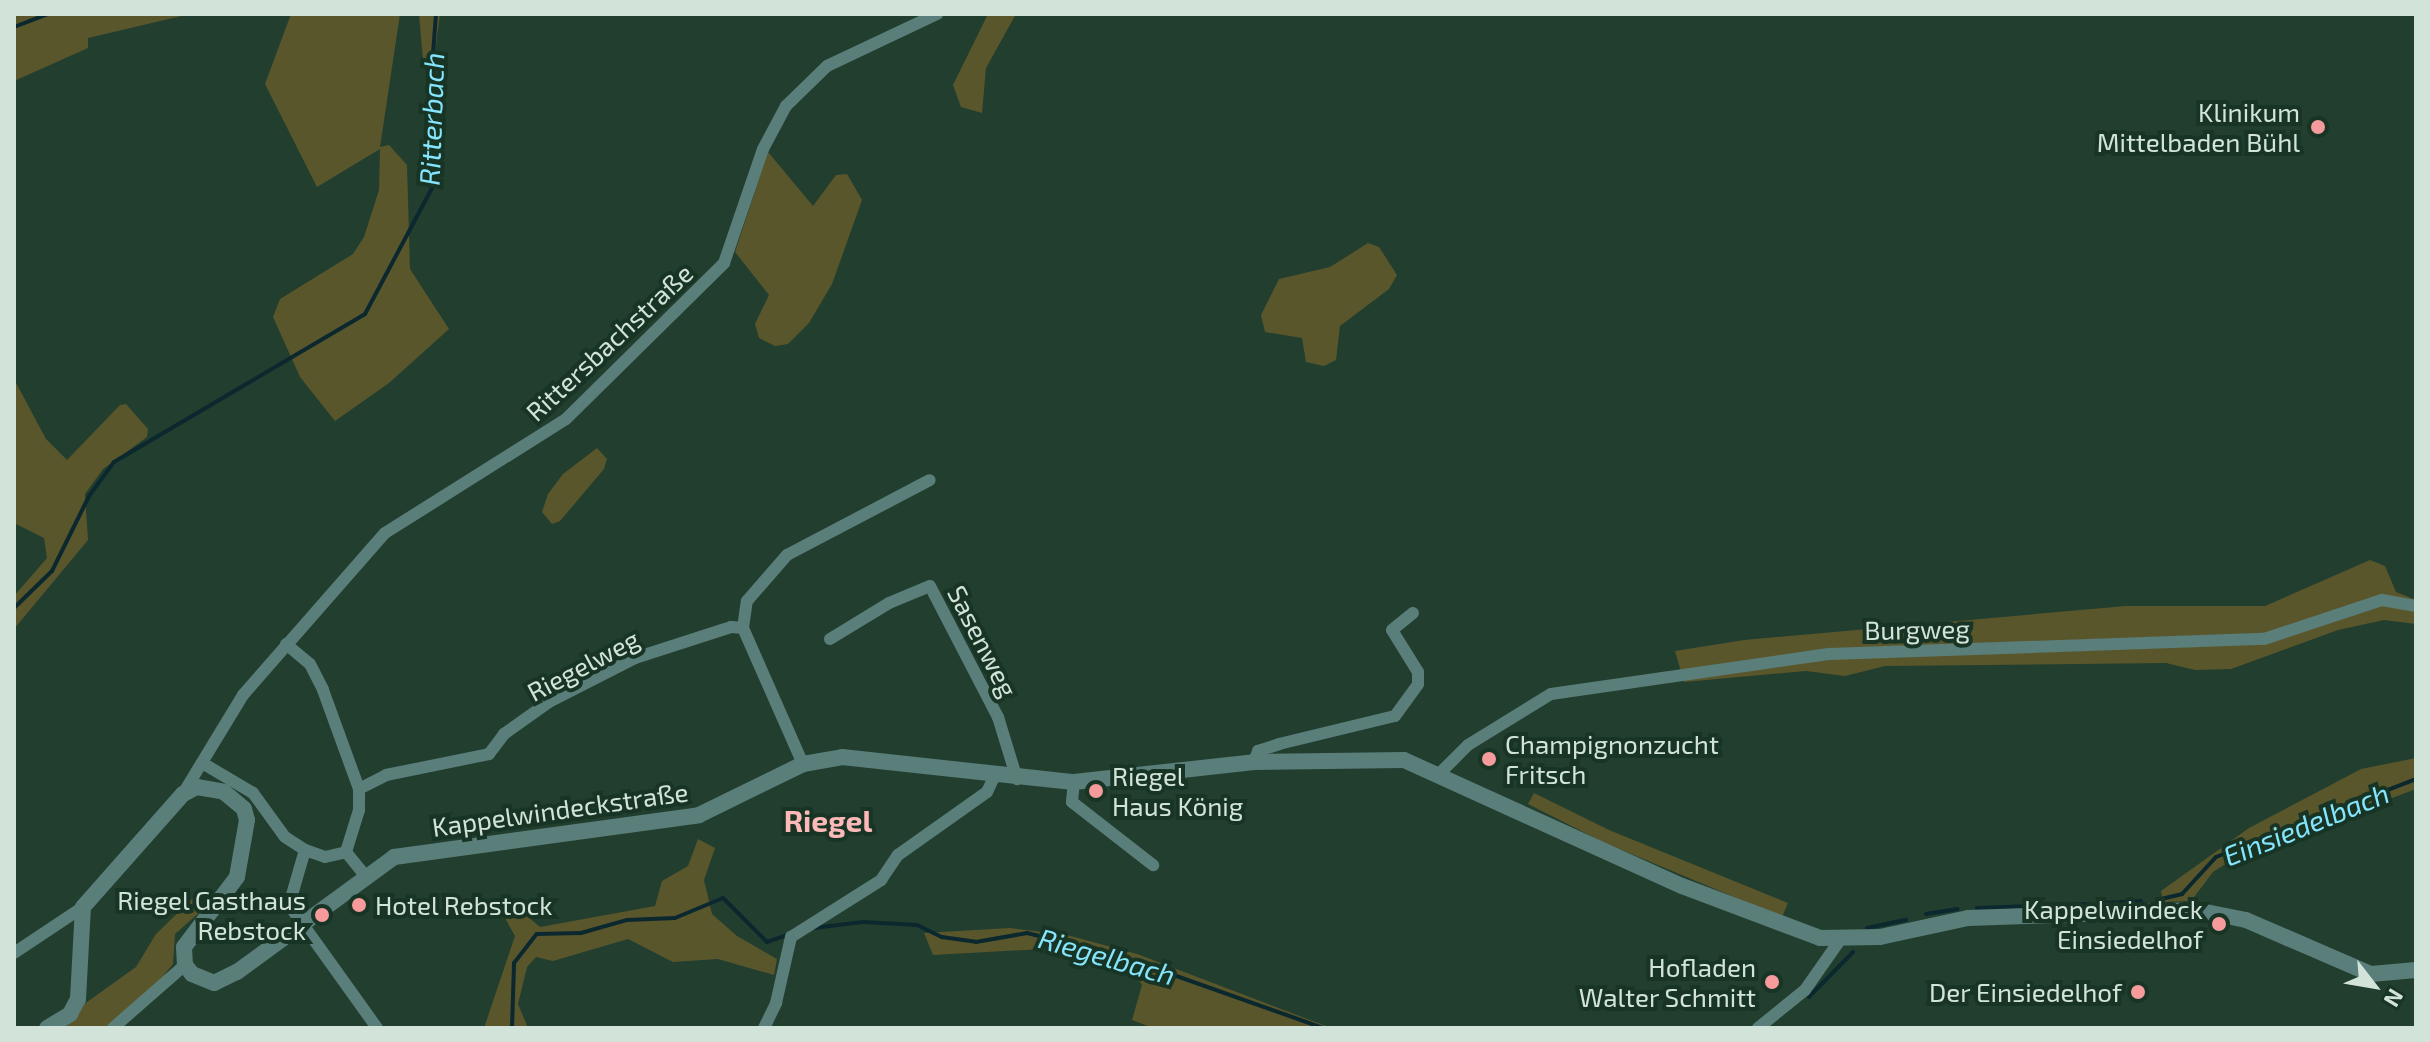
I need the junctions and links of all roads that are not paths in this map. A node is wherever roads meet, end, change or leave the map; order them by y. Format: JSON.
{"nodes":[{"id":1,"x":937,"y":14,"type":"edge"},
{"id":2,"x":930,"y":480,"type":"dead end"},
{"id":3,"x":2416,"y":606,"type":"edge"},
{"id":4,"x":1413,"y":613,"type":"dead end"},
{"id":5,"x":743,"y":628,"type":"junction"},
{"id":6,"x":830,"y":639,"type":"dead end"},
{"id":7,"x":286,"y":644,"type":"junction"},
{"id":8,"x":1254,"y":762,"type":"junction"},
{"id":9,"x":204,"y":764,"type":"junction"},
{"id":10,"x":803,"y":764,"type":"junction"},
{"id":11,"x":1441,"y":772,"type":"junction"},
{"id":12,"x":994,"y":777,"type":"junction"},
{"id":13,"x":1017,"y":779,"type":"junction"},
{"id":14,"x":1074,"y":782,"type":"junction"},
{"id":15,"x":359,"y":789,"type":"junction"},
{"id":16,"x":183,"y":794,"type":"junction"},
{"id":17,"x":305,"y":850,"type":"junction"},
{"id":18,"x":346,"y":852,"type":"junction"},
{"id":19,"x":1153,"y":865,"type":"dead end"},
{"id":20,"x":364,"y":874,"type":"junction"},
{"id":21,"x":83,"y":907,"type":"junction"},
{"id":22,"x":302,"y":922,"type":"junction"},
{"id":23,"x":1840,"y":940,"type":"junction"},
{"id":24,"x":14,"y":953,"type":"edge"},
{"id":25,"x":185,"y":965,"type":"junction"},
{"id":26,"x":2416,"y":970,"type":"edge"},
{"id":27,"x":47,"y":1028,"type":"edge"},
{"id":28,"x":113,"y":1028,"type":"edge"},
{"id":29,"x":377,"y":1028,"type":"edge"},
{"id":30,"x":764,"y":1028,"type":"edge"},
{"id":31,"x":1758,"y":1028,"type":"edge"}],
"edges":[{"from":1,"to":7,"type":"street","name":"Rittersbachstraße"},
{"from":2,"to":5,"type":"street"},
{"from":3,"to":11,"type":"street","name":"Burgweg"},
{"from":4,"to":8,"type":"street"},
{"from":5,"to":10,"type":"street"},
{"from":5,"to":15,"type":"street","name":"Riegelweg"},
{"from":6,"to":13,"type":"street","name":"Sasenweg"},
{"from":7,"to":9,"type":"street","name":"Rittersbachstraße"},
{"from":7,"to":15,"type":"street"},
{"from":8,"to":11,"type":"street","name":"Kappelwindeckstraße"},
{"from":8,"to":14,"type":"street","name":"Kappelwindeckstraße"},
{"from":9,"to":16,"type":"street","name":"Rittersbachstraße"},
{"from":9,"to":17,"type":"street"},
{"from":10,"to":12,"type":"street","name":"Kappelwindeckstraße"},
{"from":10,"to":20,"type":"street","name":"Kappelwindeckstraße"},
{"from":11,"to":23,"type":"street","name":"Kappelwindeckstraße"},
{"from":12,"to":13,"type":"street","name":"Kappelwindeckstraße"},
{"from":12,"to":30,"type":"street"},
{"from":13,"to":14,"type":"street","name":"Kappelwindeckstraße"},
{"from":14,"to":19,"type":"street"},
{"from":15,"to":18,"type":"street"},
{"from":16,"to":21,"type":"street"},
{"from":16,"to":25,"type":"street"},
{"from":17,"to":18,"type":"street"},
{"from":17,"to":22,"type":"street"},
{"from":18,"to":20,"type":"street"},
{"from":20,"to":22,"type":"street","name":"Kappelwindeckstraße"},
{"from":21,"to":24,"type":"street"},
{"from":21,"to":27,"type":"street"},
{"from":22,"to":25,"type":"street","name":"Kappelwindeckstraße"},
{"from":22,"to":29,"type":"street"},
{"from":23,"to":26,"type":"street","name":"Kappelwindeckstraße"},
{"from":23,"to":31,"type":"street"},
{"from":25,"to":28,"type":"street"}]}
